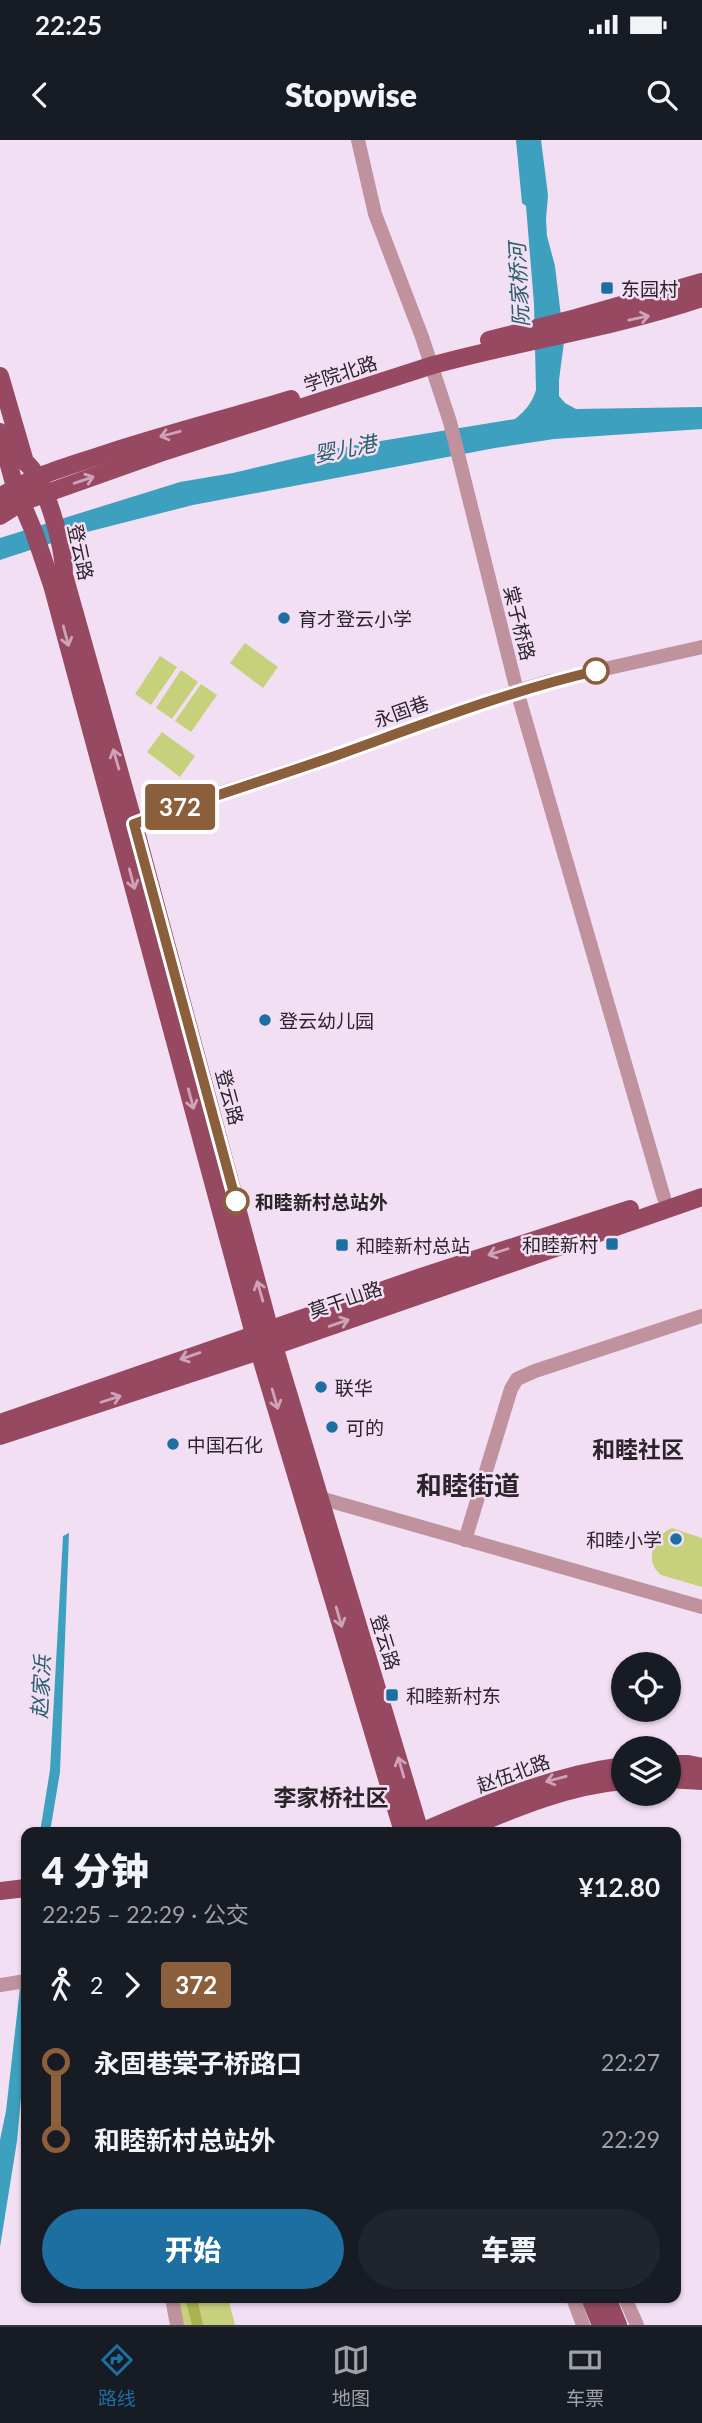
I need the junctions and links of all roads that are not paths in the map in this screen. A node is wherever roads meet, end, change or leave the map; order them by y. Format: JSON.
{"nodes":[{"id":1,"x":358,"y":140,"type":"edge"},
{"id":2,"x":702,"y":282,"type":"edge"},
{"id":3,"x":702,"y":298,"type":"edge"},
{"id":4,"x":575,"y":325,"type":"junction"},
{"id":5,"x":428,"y":361,"type":"junction"},
{"id":6,"x":0,"y":376,"type":"edge"},
{"id":7,"x":0,"y":432,"type":"edge"},
{"id":8,"x":41,"y":486,"type":"junction"},
{"id":9,"x":18,"y":494,"type":"junction"},
{"id":10,"x":0,"y":497,"type":"edge"},
{"id":11,"x":0,"y":516,"type":"edge"},
{"id":12,"x":702,"y":647,"type":"edge"},
{"id":13,"x":517,"y":691,"type":"junction"},
{"id":14,"x":127,"y":827,"type":"junction"},
{"id":15,"x":702,"y":1185,"type":"edge"},
{"id":16,"x":702,"y":1196,"type":"edge"},
{"id":17,"x":664,"y":1198,"type":"junction"},
{"id":18,"x":702,"y":1316,"type":"edge"},
{"id":19,"x":265,"y":1340,"type":"junction"},
{"id":20,"x":0,"y":1423,"type":"edge"},
{"id":21,"x":0,"y":1436,"type":"edge"},
{"id":22,"x":320,"y":1498,"type":"junction"},
{"id":23,"x":465,"y":1540,"type":"junction"},
{"id":24,"x":702,"y":1607,"type":"edge"},
{"id":25,"x":681,"y":1764,"type":"edge"},
{"id":26,"x":702,"y":1767,"type":"edge"},
{"id":27,"x":611,"y":1768,"type":"edge"},
{"id":28,"x":681,"y":1780,"type":"edge"},
{"id":29,"x":702,"y":1781,"type":"edge"},
{"id":30,"x":611,"y":1784,"type":"edge"},
{"id":31,"x":402,"y":1827,"type":"edge"},
{"id":32,"x":419,"y":1827,"type":"edge"},
{"id":33,"x":433,"y":1827,"type":"edge"},
{"id":34,"x":470,"y":1827,"type":"edge"},
{"id":35,"x":21,"y":1889,"type":"edge"},
{"id":36,"x":0,"y":1891,"type":"edge"},
{"id":37,"x":173,"y":2303,"type":"edge"},
{"id":38,"x":575,"y":2303,"type":"edge"},
{"id":39,"x":592,"y":2303,"type":"edge"},
{"id":40,"x":609,"y":2303,"type":"edge"},
{"id":41,"x":627,"y":2303,"type":"edge"},
{"id":42,"x":177,"y":2325,"type":"edge"},
{"id":43,"x":583,"y":2325,"type":"edge"},
{"id":44,"x":601,"y":2325,"type":"edge"},
{"id":45,"x":618,"y":2325,"type":"edge"},
{"id":46,"x":637,"y":2325,"type":"edge"}],
"edges":[{"from":1,"to":5,"type":"street","name":"棠子桥路"},
{"from":2,"to":4,"type":"main road","name":"学院北路"},
{"from":4,"to":3,"type":"main road","name":"学院北路","one_way":true},
{"from":4,"to":5,"type":"main road","name":"学院北路"},
{"from":5,"to":8,"type":"main road","name":"学院北路"},
{"from":5,"to":13,"type":"street","name":"棠子桥路"},
{"from":6,"to":8,"type":"main road","name":"登云路"},
{"from":7,"to":9,"type":"main road","name":"登云路"},
{"from":8,"to":9,"type":"main road","name":"学院北路"},
{"from":14,"to":8,"type":"main road","name":"登云路","one_way":true},
{"from":9,"to":10,"type":"main road","name":"学院北路"},
{"from":9,"to":11,"type":"main road","name":"学院北路"},
{"from":9,"to":14,"type":"main road","name":"登云路","one_way":true},
{"from":12,"to":13,"type":"street","name":"永固巷"},
{"from":13,"to":14,"type":"street","name":"永固巷"},
{"from":13,"to":17,"type":"street","name":"棠子桥路"},
{"from":14,"to":19,"type":"main road","name":"登云路"},
{"from":15,"to":17,"type":"main road","name":"莫干山路"},
{"from":19,"to":16,"type":"main road","name":"莫干山路","one_way":true},
{"from":17,"to":19,"type":"main road","name":"莫干山路","one_way":true},
{"from":18,"to":23,"type":"street"},
{"from":19,"to":20,"type":"main road","name":"莫干山路","one_way":true},
{"from":21,"to":19,"type":"main road","name":"莫干山路","one_way":true},
{"from":19,"to":22,"type":"main road","name":"登云路"},
{"from":19,"to":31,"type":"main road","name":"登云路","one_way":true},
{"from":22,"to":23,"type":"street"},
{"from":32,"to":22,"type":"main road","name":"登云路","one_way":true},
{"from":23,"to":24,"type":"street"},
{"from":25,"to":26,"type":"main road"},
{"from":27,"to":33,"type":"main road","name":"赵伍北路","one_way":true},
{"from":28,"to":29,"type":"main road"},
{"from":30,"to":34,"type":"main road","name":"赵伍北路"},
{"from":35,"to":36,"type":"main road"},
{"from":37,"to":42,"type":"street"},
{"from":38,"to":43,"type":"street"},
{"from":39,"to":44,"type":"main road"},
{"from":40,"to":45,"type":"main road"},
{"from":41,"to":46,"type":"street"}]}
